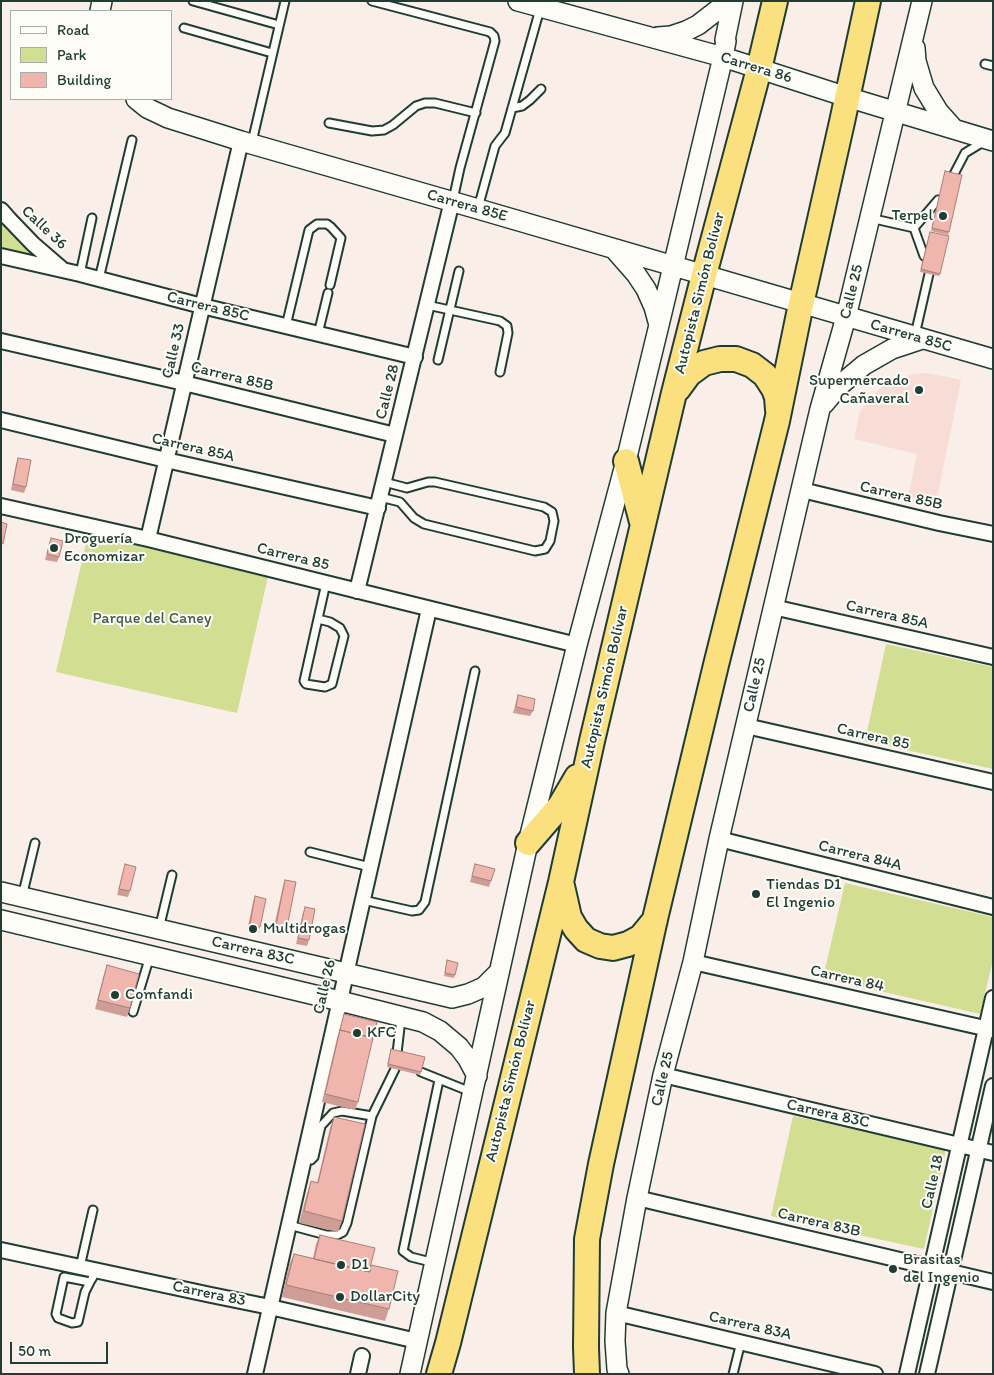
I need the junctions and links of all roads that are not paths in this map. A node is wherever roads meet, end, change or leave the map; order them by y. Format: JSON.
{"nodes":[{"id":1,"x":193,"y":1,"type":"edge"},
{"id":2,"x":284,"y":1,"type":"edge"},
{"id":3,"x":372,"y":1,"type":"edge"},
{"id":4,"x":518,"y":1,"type":"edge"},
{"id":5,"x":725,"y":1,"type":"edge"},
{"id":6,"x":733,"y":1,"type":"edge"},
{"id":7,"x":776,"y":1,"type":"edge"},
{"id":8,"x":868,"y":1,"type":"edge"},
{"id":9,"x":922,"y":1,"type":"edge"},
{"id":10,"x":540,"y":7,"type":"junction"},
{"id":11,"x":279,"y":25,"type":"junction"},
{"id":12,"x":184,"y":28,"type":"dead end"},
{"id":13,"x":915,"y":33,"type":"junction"},
{"id":14,"x":655,"y":38,"type":"junction"},
{"id":15,"x":272,"y":52,"type":"junction"},
{"id":16,"x":723,"y":57,"type":"junction"},
{"id":17,"x":985,"y":64,"type":"dead end"},
{"id":18,"x":993,"y":66,"type":"edge"},
{"id":19,"x":759,"y":69,"type":"junction"},
{"id":20,"x":541,"y":89,"type":"dead end"},
{"id":21,"x":847,"y":97,"type":"junction"},
{"id":22,"x":137,"y":100,"type":"edge"},
{"id":23,"x":512,"y":108,"type":"junction"},
{"id":24,"x":896,"y":112,"type":"junction"},
{"id":25,"x":476,"y":113,"type":"junction"},
{"id":26,"x":329,"y":123,"type":"dead end"},
{"id":27,"x":955,"y":130,"type":"junction"},
{"id":28,"x":132,"y":140,"type":"dead end"},
{"id":29,"x":990,"y":140,"type":"edge"},
{"id":30,"x":246,"y":143,"type":"junction"},
{"id":31,"x":953,"y":176,"type":"edge"},
{"id":32,"x":938,"y":200,"type":"edge"},
{"id":33,"x":452,"y":201,"type":"junction"},
{"id":34,"x":478,"y":208,"type":"junction"},
{"id":35,"x":1,"y":210,"type":"edge"},
{"id":36,"x":92,"y":218,"type":"dead end"},
{"id":37,"x":870,"y":218,"type":"junction"},
{"id":38,"x":914,"y":228,"type":"junction"},
{"id":39,"x":614,"y":249,"type":"junction"},
{"id":40,"x":1,"y":256,"type":"edge"},
{"id":41,"x":924,"y":256,"type":"edge"},
{"id":42,"x":673,"y":266,"type":"junction"},
{"id":43,"x":65,"y":271,"type":"junction"},
{"id":44,"x":458,"y":271,"type":"dead end"},
{"id":45,"x":80,"y":274,"type":"junction"},
{"id":46,"x":929,"y":274,"type":"edge"},
{"id":47,"x":704,"y":275,"type":"junction"},
{"id":48,"x":99,"y":279,"type":"junction"},
{"id":49,"x":801,"y":304,"type":"junction"},
{"id":50,"x":427,"y":305,"type":"junction"},
{"id":51,"x":202,"y":306,"type":"junction"},
{"id":52,"x":449,"y":310,"type":"junction"},
{"id":53,"x":846,"y":317,"type":"junction"},
{"id":54,"x":659,"y":325,"type":"junction"},
{"id":55,"x":286,"y":326,"type":"junction"},
{"id":56,"x":318,"y":334,"type":"junction"},
{"id":57,"x":918,"y":338,"type":"junction"},
{"id":58,"x":1,"y":341,"type":"edge"},
{"id":59,"x":414,"y":357,"type":"junction"},
{"id":60,"x":993,"y":359,"type":"edge"},
{"id":61,"x":438,"y":360,"type":"dead end"},
{"id":62,"x":500,"y":372,"type":"dead end"},
{"id":63,"x":184,"y":384,"type":"junction"},
{"id":64,"x":674,"y":393,"type":"junction"},
{"id":65,"x":820,"y":409,"type":"junction"},
{"id":66,"x":1,"y":420,"type":"edge"},
{"id":67,"x":777,"y":421,"type":"junction"},
{"id":68,"x":395,"y":435,"type":"junction"},
{"id":69,"x":166,"y":460,"type":"junction"},
{"id":70,"x":626,"y":461,"type":"junction"},
{"id":71,"x":384,"y":482,"type":"junction"},
{"id":72,"x":802,"y":490,"type":"junction"},
{"id":73,"x":379,"y":502,"type":"junction"},
{"id":74,"x":1,"y":506,"type":"edge"},
{"id":75,"x":643,"y":524,"type":"junction"},
{"id":76,"x":993,"y":534,"type":"edge"},
{"id":77,"x":148,"y":539,"type":"junction"},
{"id":78,"x":326,"y":584,"type":"junction"},
{"id":79,"x":357,"y":591,"type":"junction"},
{"id":80,"x":773,"y":607,"type":"junction"},
{"id":81,"x":429,"y":609,"type":"junction"},
{"id":82,"x":318,"y":619,"type":"junction"},
{"id":83,"x":577,"y":645,"type":"junction"},
{"id":84,"x":993,"y":657,"type":"edge"},
{"id":85,"x":475,"y":671,"type":"dead end"},
{"id":86,"x":746,"y":726,"type":"junction"},
{"id":87,"x":592,"y":741,"type":"junction"},
{"id":88,"x":993,"y":782,"type":"edge"},
{"id":89,"x":719,"y":839,"type":"junction"},
{"id":90,"x":35,"y":842,"type":"dead end"},
{"id":91,"x":528,"y":843,"type":"junction"},
{"id":92,"x":310,"y":852,"type":"dead end"},
{"id":93,"x":370,"y":868,"type":"junction"},
{"id":94,"x":172,"y":875,"type":"dead end"},
{"id":95,"x":561,"y":882,"type":"junction"},
{"id":96,"x":1,"y":892,"type":"edge"},
{"id":97,"x":27,"y":898,"type":"junction"},
{"id":98,"x":363,"y":900,"type":"junction"},
{"id":99,"x":993,"y":907,"type":"edge"},
{"id":100,"x":655,"y":919,"type":"junction"},
{"id":101,"x":1,"y":920,"type":"edge"},
{"id":102,"x":24,"y":926,"type":"junction"},
{"id":103,"x":159,"y":929,"type":"junction"},
{"id":104,"x":150,"y":956,"type":"junction"},
{"id":105,"x":693,"y":962,"type":"junction"},
{"id":106,"x":499,"y":972,"type":"junction"},
{"id":107,"x":346,"y":973,"type":"junction"},
{"id":108,"x":993,"y":998,"type":"edge"},
{"id":109,"x":340,"y":1001,"type":"junction"},
{"id":110,"x":133,"y":1012,"type":"edge"},
{"id":111,"x":401,"y":1016,"type":"junction"},
{"id":112,"x":989,"y":1029,"type":"edge"},
{"id":113,"x":397,"y":1053,"type":"edge"},
{"id":114,"x":395,"y":1069,"type":"edge"},
{"id":115,"x":421,"y":1072,"type":"edge"},
{"id":116,"x":664,"y":1075,"type":"junction"},
{"id":117,"x":439,"y":1080,"type":"junction"},
{"id":118,"x":475,"y":1084,"type":"junction"},
{"id":119,"x":993,"y":1086,"type":"edge"},
{"id":120,"x":372,"y":1116,"type":"junction"},
{"id":121,"x":959,"y":1145,"type":"junction"},
{"id":122,"x":978,"y":1150,"type":"junction"},
{"id":123,"x":993,"y":1153,"type":"edge"},
{"id":124,"x":304,"y":1160,"type":"junction"},
{"id":125,"x":637,"y":1198,"type":"junction"},
{"id":126,"x":93,"y":1210,"type":"dead end"},
{"id":127,"x":289,"y":1225,"type":"junction"},
{"id":128,"x":1,"y":1250,"type":"edge"},
{"id":129,"x":435,"y":1263,"type":"junction"},
{"id":130,"x":931,"y":1267,"type":"junction"},
{"id":131,"x":70,"y":1269,"type":"junction"},
{"id":132,"x":950,"y":1272,"type":"junction"},
{"id":133,"x":92,"y":1276,"type":"junction"},
{"id":134,"x":993,"y":1282,"type":"edge"},
{"id":135,"x":270,"y":1307,"type":"junction"},
{"id":136,"x":616,"y":1313,"type":"junction"},
{"id":137,"x":417,"y":1341,"type":"junction"},
{"id":138,"x":741,"y":1342,"type":"junction"},
{"id":139,"x":362,"y":1356,"type":"dead end"},
{"id":140,"x":618,"y":1372,"type":"edge"},
{"id":141,"x":410,"y":1373,"type":"edge"},
{"id":142,"x":255,"y":1374,"type":"edge"},
{"id":143,"x":358,"y":1374,"type":"edge"},
{"id":144,"x":439,"y":1374,"type":"edge"},
{"id":145,"x":587,"y":1374,"type":"edge"},
{"id":146,"x":733,"y":1374,"type":"edge"},
{"id":147,"x":876,"y":1374,"type":"edge"},
{"id":148,"x":907,"y":1374,"type":"edge"},
{"id":149,"x":927,"y":1374,"type":"edge"}],
"edges":[{"from":1,"to":11,"type":"lane"},
{"from":2,"to":11,"type":"lane"},
{"from":3,"to":25,"type":"lane"},
{"from":4,"to":10,"type":"street","name":"Carrera 86"},
{"from":5,"to":14,"type":"street"},
{"from":6,"to":16,"type":"street"},
{"from":7,"to":19,"type":"highway","name":"Autopista Simón Bolívar"},
{"from":8,"to":21,"type":"highway"},
{"from":9,"to":13,"type":"street","name":"Calle 25"},
{"from":10,"to":14,"type":"street","name":"Carrera 86"},
{"from":10,"to":23,"type":"lane"},
{"from":11,"to":15,"type":"lane"},
{"from":12,"to":15,"type":"lane"},
{"from":13,"to":24,"type":"street","name":"Calle 25"},
{"from":13,"to":27,"type":"street"},
{"from":14,"to":16,"type":"street","name":"Carrera 86"},
{"from":15,"to":30,"type":"lane"},
{"from":16,"to":19,"type":"street","name":"Carrera 86"},
{"from":16,"to":42,"type":"street"},
{"from":17,"to":18,"type":"lane"},
{"from":19,"to":21,"type":"street","name":"Carrera 86"},
{"from":19,"to":47,"type":"highway","name":"Autopista Simón Bolívar"},
{"from":20,"to":23,"type":"lane"},
{"from":21,"to":24,"type":"street","name":"Carrera 86"},
{"from":21,"to":49,"type":"highway"},
{"from":22,"to":30,"type":"street","name":"Carrera 85E"},
{"from":23,"to":34,"type":"lane"},
{"from":24,"to":27,"type":"street","name":"Carrera 86"},
{"from":24,"to":37,"type":"street","name":"Calle 25"},
{"from":25,"to":26,"type":"lane"},
{"from":25,"to":33,"type":"lane"},
{"from":27,"to":29,"type":"street","name":"Carrera 86"},
{"from":28,"to":48,"type":"lane"},
{"from":29,"to":31,"type":"lane"},
{"from":30,"to":33,"type":"street","name":"Carrera 85E"},
{"from":30,"to":51,"type":"street","name":"Calle 33"},
{"from":32,"to":38,"type":"lane"},
{"from":33,"to":34,"type":"street","name":"Carrera 85E"},
{"from":33,"to":50,"type":"street","name":"Calle 28"},
{"from":34,"to":39,"type":"street","name":"Carrera 85E"},
{"from":35,"to":43,"type":"street","name":"Calle 36"},
{"from":36,"to":45,"type":"lane"},
{"from":37,"to":38,"type":"lane"},
{"from":37,"to":53,"type":"street","name":"Calle 25"},
{"from":38,"to":41,"type":"lane"},
{"from":39,"to":42,"type":"street","name":"Carrera 85E"},
{"from":39,"to":54,"type":"street"},
{"from":40,"to":43,"type":"street","name":"Carrera 85C"},
{"from":42,"to":47,"type":"street","name":"Carrera 85E"},
{"from":42,"to":54,"type":"street"},
{"from":43,"to":45,"type":"street","name":"Carrera 85C"},
{"from":44,"to":52,"type":"lane"},
{"from":45,"to":48,"type":"street","name":"Carrera 85C"},
{"from":46,"to":57,"type":"lane"},
{"from":47,"to":49,"type":"street","name":"Carrera 85E"},
{"from":47,"to":64,"type":"highway","name":"Autopista Simón Bolívar"},
{"from":48,"to":51,"type":"street","name":"Carrera 85C"},
{"from":49,"to":53,"type":"street","name":"Carrera 85C"},
{"from":49,"to":67,"type":"highway"},
{"from":50,"to":52,"type":"lane"},
{"from":50,"to":59,"type":"street","name":"Calle 28"},
{"from":51,"to":55,"type":"street","name":"Carrera 85C"},
{"from":51,"to":63,"type":"street","name":"Calle 33"},
{"from":52,"to":61,"type":"lane"},
{"from":52,"to":62,"type":"lane"},
{"from":53,"to":57,"type":"street","name":"Carrera 85C"},
{"from":53,"to":65,"type":"street","name":"Calle 25"},
{"from":54,"to":70,"type":"street"},
{"from":55,"to":56,"type":"street","name":"Carrera 85C"},
{"from":55,"to":56,"type":"lane"},
{"from":56,"to":59,"type":"street","name":"Carrera 85C"},
{"from":57,"to":60,"type":"street","name":"Carrera 85C"},
{"from":57,"to":65,"type":"street"},
{"from":58,"to":63,"type":"street","name":"Carrera 85B"},
{"from":59,"to":68,"type":"street","name":"Calle 28"},
{"from":63,"to":68,"type":"street","name":"Carrera 85B"},
{"from":63,"to":69,"type":"street","name":"Calle 33"},
{"from":64,"to":67,"type":"highway"},
{"from":64,"to":75,"type":"highway","name":"Autopista Simón Bolívar"},
{"from":65,"to":72,"type":"street","name":"Calle 25"},
{"from":66,"to":69,"type":"street","name":"Carrera 85A"},
{"from":67,"to":100,"type":"highway"},
{"from":68,"to":71,"type":"street","name":"Calle 28"},
{"from":69,"to":73,"type":"street","name":"Carrera 85A"},
{"from":69,"to":77,"type":"street","name":"Calle 33"},
{"from":70,"to":75,"type":"highway"},
{"from":70,"to":83,"type":"street"},
{"from":71,"to":73,"type":"street","name":"Calle 28"},
{"from":71,"to":73,"type":"lane"},
{"from":72,"to":76,"type":"street","name":"Carrera 85B"},
{"from":72,"to":80,"type":"street","name":"Calle 25"},
{"from":73,"to":79,"type":"street","name":"Calle 28"},
{"from":74,"to":77,"type":"street","name":"Carrera 85"},
{"from":75,"to":87,"type":"highway","name":"Autopista Simón Bolívar"},
{"from":77,"to":78,"type":"street","name":"Carrera 85"},
{"from":78,"to":79,"type":"street","name":"Carrera 85"},
{"from":78,"to":82,"type":"lane"},
{"from":79,"to":81,"type":"street","name":"Carrera 85"},
{"from":80,"to":84,"type":"street","name":"Carrera 85A"},
{"from":80,"to":86,"type":"street","name":"Calle 25"},
{"from":81,"to":83,"type":"street","name":"Carrera 85"},
{"from":81,"to":93,"type":"street","name":"Calle 26"},
{"from":82,"to":82,"type":"lane"},
{"from":83,"to":91,"type":"street"},
{"from":85,"to":98,"type":"lane"},
{"from":86,"to":88,"type":"street","name":"Carrera 85"},
{"from":86,"to":89,"type":"street","name":"Calle 25"},
{"from":87,"to":91,"type":"highway"},
{"from":87,"to":95,"type":"highway","name":"Autopista Simón Bolívar"},
{"from":89,"to":99,"type":"street","name":"Carrera 84A"},
{"from":89,"to":105,"type":"street","name":"Calle 25"},
{"from":90,"to":97,"type":"lane"},
{"from":91,"to":106,"type":"street"},
{"from":92,"to":93,"type":"lane"},
{"from":93,"to":98,"type":"street","name":"Calle 26"},
{"from":94,"to":103,"type":"lane"},
{"from":95,"to":100,"type":"highway"},
{"from":95,"to":144,"type":"highway","name":"Autopista Simón Bolívar"},
{"from":96,"to":97,"type":"street","name":"Carrera 83C"},
{"from":97,"to":102,"type":"street"},
{"from":97,"to":103,"type":"street","name":"Carrera 83C"},
{"from":98,"to":107,"type":"street","name":"Calle 26"},
{"from":100,"to":145,"type":"highway"},
{"from":101,"to":102,"type":"street","name":"Carrera 83C"},
{"from":102,"to":104,"type":"street","name":"Carrera 83C"},
{"from":103,"to":107,"type":"street","name":"Carrera 83C"},
{"from":104,"to":109,"type":"street","name":"Carrera 83C"},
{"from":104,"to":110,"type":"lane"},
{"from":105,"to":112,"type":"street","name":"Carrera 84"},
{"from":105,"to":116,"type":"street","name":"Calle 25"},
{"from":106,"to":107,"type":"street","name":"Carrera 83C"},
{"from":106,"to":118,"type":"street"},
{"from":107,"to":109,"type":"street","name":"Calle 26"},
{"from":108,"to":112,"type":"street","name":"Calle 18"},
{"from":109,"to":111,"type":"street","name":"Carrera 83C"},
{"from":109,"to":124,"type":"street","name":"Calle 26"},
{"from":111,"to":113,"type":"lane"},
{"from":111,"to":118,"type":"street","name":"Carrera 83C"},
{"from":112,"to":121,"type":"street","name":"Calle 18"},
{"from":114,"to":120,"type":"lane"},
{"from":115,"to":117,"type":"lane"},
{"from":116,"to":121,"type":"street","name":"Carrera 83C"},
{"from":116,"to":125,"type":"street","name":"Calle 25"},
{"from":117,"to":118,"type":"lane"},
{"from":117,"to":129,"type":"lane"},
{"from":118,"to":129,"type":"street"},
{"from":119,"to":122,"type":"street"},
{"from":120,"to":124,"type":"lane"},
{"from":120,"to":127,"type":"lane"},
{"from":121,"to":122,"type":"street","name":"Carrera 83C"},
{"from":121,"to":130,"type":"street","name":"Calle 18"},
{"from":122,"to":123,"type":"street","name":"Carrera 83C"},
{"from":122,"to":132,"type":"street"},
{"from":124,"to":127,"type":"street","name":"Calle 26"},
{"from":125,"to":130,"type":"street","name":"Carrera 83B"},
{"from":125,"to":136,"type":"street","name":"Calle 25"},
{"from":126,"to":131,"type":"lane"},
{"from":127,"to":135,"type":"street","name":"Calle 26"},
{"from":128,"to":131,"type":"street","name":"Carrera 83"},
{"from":129,"to":137,"type":"street"},
{"from":130,"to":132,"type":"street","name":"Carrera 83B"},
{"from":130,"to":148,"type":"street","name":"Calle 18"},
{"from":131,"to":133,"type":"street","name":"Carrera 83"},
{"from":131,"to":133,"type":"lane"},
{"from":132,"to":134,"type":"street","name":"Carrera 83B"},
{"from":132,"to":149,"type":"street"},
{"from":133,"to":135,"type":"street","name":"Carrera 83"},
{"from":135,"to":137,"type":"street","name":"Carrera 83"},
{"from":135,"to":142,"type":"street","name":"Calle 26"},
{"from":136,"to":138,"type":"street","name":"Carrera 83A"},
{"from":136,"to":140,"type":"street","name":"Calle 25"},
{"from":137,"to":141,"type":"street"},
{"from":138,"to":146,"type":"lane"},
{"from":138,"to":147,"type":"street","name":"Carrera 83A"},
{"from":139,"to":143,"type":"street"}]}
